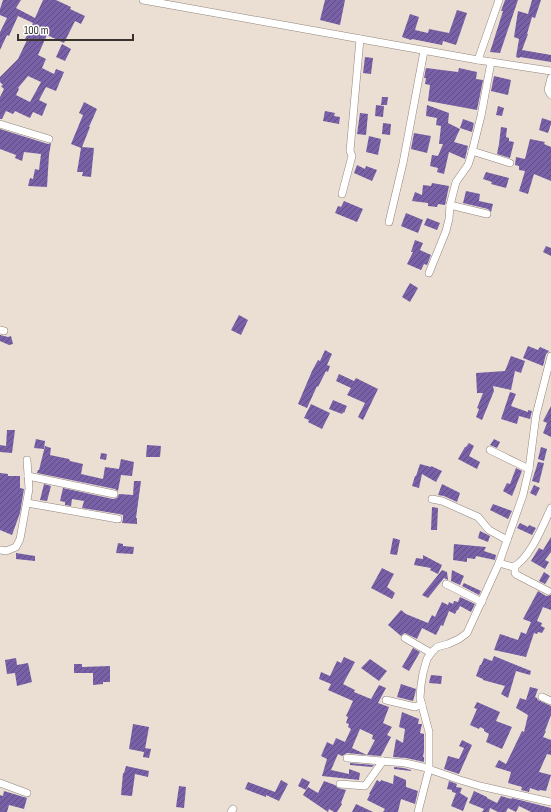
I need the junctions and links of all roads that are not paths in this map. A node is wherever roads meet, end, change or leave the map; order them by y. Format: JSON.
{"nodes":[{"id":1,"x":143,"y":0,"type":"edge"},
{"id":2,"x":499,"y":0,"type":"edge"},
{"id":3,"x":360,"y":39,"type":"junction"},
{"id":4,"x":424,"y":51,"type":"junction"},
{"id":5,"x":478,"y":60,"type":"junction"},
{"id":6,"x":491,"y":62,"type":"junction"},
{"id":7,"x":551,"y":71,"type":"edge"},
{"id":8,"x":551,"y":78,"type":"edge"},
{"id":9,"x":551,"y":95,"type":"edge"},
{"id":10,"x":0,"y":124,"type":"edge"},
{"id":11,"x":50,"y":139,"type":"dead end"},
{"id":12,"x":472,"y":151,"type":"junction"},
{"id":13,"x":510,"y":163,"type":"dead end"},
{"id":14,"x":342,"y":194,"type":"dead end"},
{"id":15,"x":450,"y":205,"type":"junction"},
{"id":16,"x":487,"y":214,"type":"dead end"},
{"id":17,"x":389,"y":222,"type":"dead end"},
{"id":18,"x":429,"y":273,"type":"dead end"},
{"id":19,"x":551,"y":356,"type":"edge"},
{"id":20,"x":490,"y":450,"type":"dead end"},
{"id":21,"x":27,"y":460,"type":"dead end"},
{"id":22,"x":529,"y":469,"type":"junction"},
{"id":23,"x":28,"y":476,"type":"junction"},
{"id":24,"x":114,"y":494,"type":"dead end"},
{"id":25,"x":432,"y":499,"type":"dead end"},
{"id":26,"x":27,"y":503,"type":"junction"},
{"id":27,"x":551,"y":508,"type":"edge"},
{"id":28,"x":118,"y":519,"type":"dead end"},
{"id":29,"x":507,"y":540,"type":"junction"},
{"id":30,"x":0,"y":550,"type":"edge"},
{"id":31,"x":499,"y":563,"type":"junction"},
{"id":32,"x":515,"y":567,"type":"junction"},
{"id":33,"x":446,"y":584,"type":"dead end"},
{"id":34,"x":548,"y":591,"type":"dead end"},
{"id":35,"x":482,"y":602,"type":"junction"},
{"id":36,"x":405,"y":638,"type":"dead end"},
{"id":37,"x":431,"y":653,"type":"junction"},
{"id":38,"x":542,"y":698,"type":"dead end"},
{"id":39,"x":386,"y":700,"type":"dead end"},
{"id":40,"x":551,"y":701,"type":"edge"},
{"id":41,"x":422,"y":704,"type":"junction"},
{"id":42,"x":347,"y":758,"type":"dead end"},
{"id":43,"x":383,"y":761,"type":"junction"},
{"id":44,"x":430,"y":769,"type":"junction"},
{"id":45,"x":0,"y":783,"type":"edge"},
{"id":46,"x":340,"y":784,"type":"dead end"},
{"id":47,"x":27,"y":793,"type":"dead end"},
{"id":48,"x":551,"y":802,"type":"edge"},
{"id":49,"x":418,"y":812,"type":"edge"}],
"edges":[{"from":1,"to":3,"type":"street"},
{"from":2,"to":5,"type":"street"},
{"from":3,"to":4,"type":"street"},
{"from":3,"to":14,"type":"street"},
{"from":4,"to":5,"type":"street"},
{"from":4,"to":17,"type":"street"},
{"from":5,"to":6,"type":"street"},
{"from":6,"to":7,"type":"street"},
{"from":6,"to":12,"type":"street"},
{"from":8,"to":9,"type":"street"},
{"from":10,"to":11,"type":"street"},
{"from":12,"to":13,"type":"street"},
{"from":12,"to":15,"type":"street"},
{"from":15,"to":16,"type":"street"},
{"from":15,"to":18,"type":"street"},
{"from":19,"to":22,"type":"street"},
{"from":20,"to":22,"type":"street"},
{"from":21,"to":23,"type":"street"},
{"from":22,"to":29,"type":"street"},
{"from":23,"to":24,"type":"street"},
{"from":23,"to":26,"type":"street"},
{"from":25,"to":29,"type":"street"},
{"from":26,"to":28,"type":"street"},
{"from":26,"to":30,"type":"street"},
{"from":27,"to":32,"type":"street"},
{"from":29,"to":31,"type":"street"},
{"from":31,"to":32,"type":"street"},
{"from":31,"to":35,"type":"street"},
{"from":32,"to":34,"type":"street"},
{"from":33,"to":35,"type":"street"},
{"from":35,"to":37,"type":"street"},
{"from":36,"to":37,"type":"street"},
{"from":37,"to":41,"type":"street"},
{"from":38,"to":40,"type":"street"},
{"from":39,"to":41,"type":"street"},
{"from":41,"to":44,"type":"street"},
{"from":42,"to":43,"type":"street"},
{"from":43,"to":44,"type":"street"},
{"from":43,"to":46,"type":"street"},
{"from":44,"to":48,"type":"street"},
{"from":44,"to":49,"type":"street"},
{"from":45,"to":47,"type":"street"}]}
